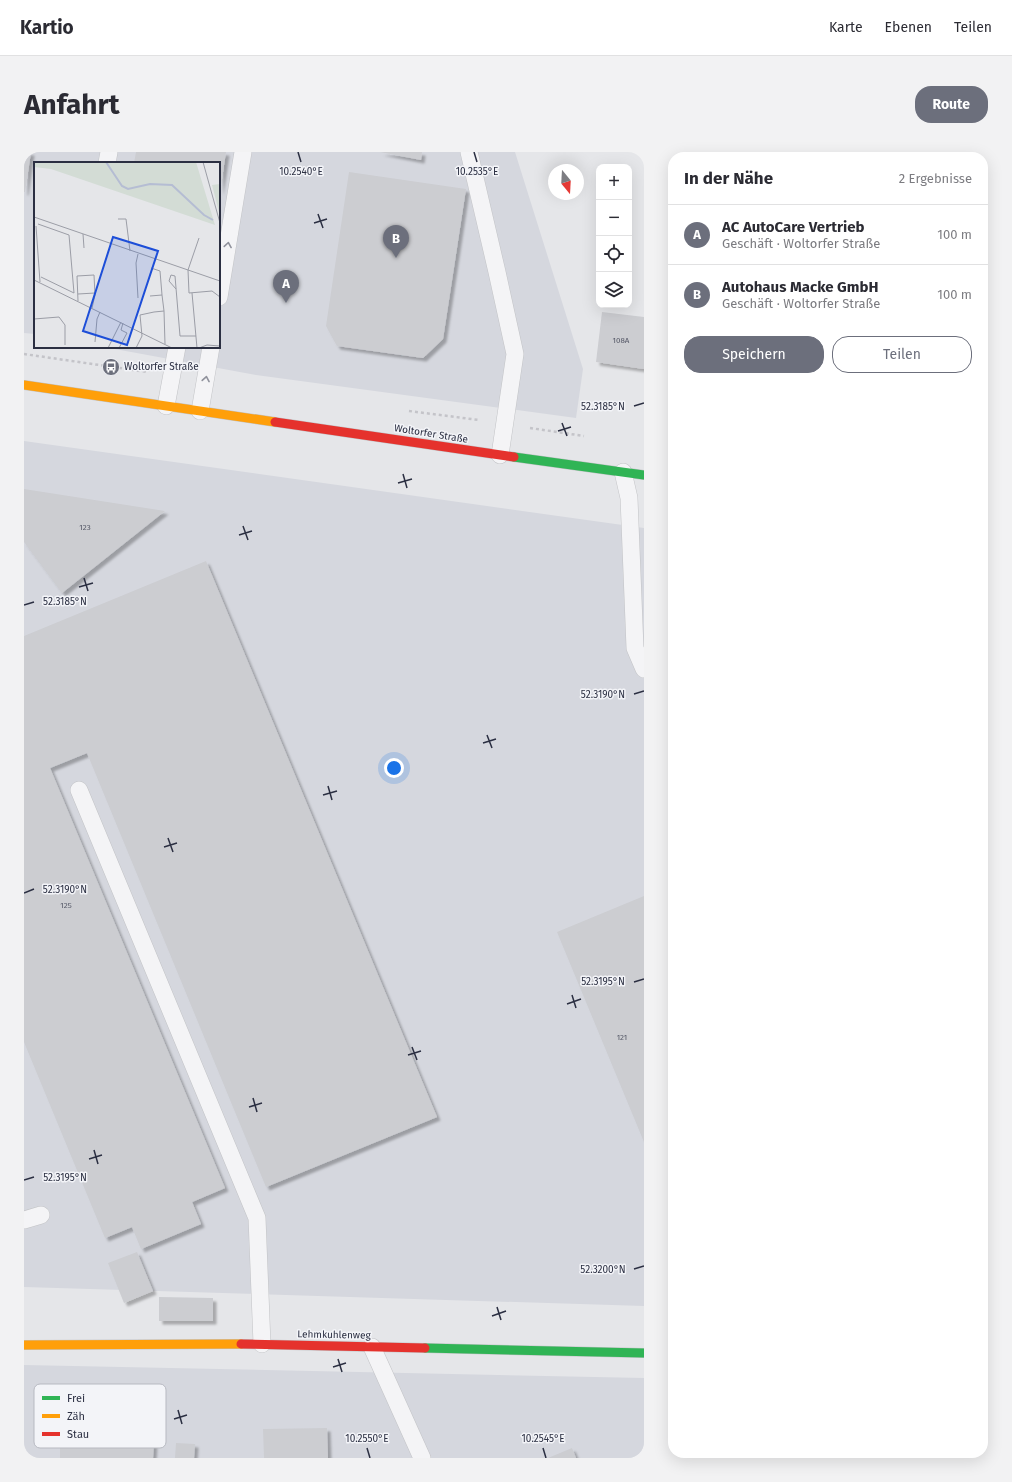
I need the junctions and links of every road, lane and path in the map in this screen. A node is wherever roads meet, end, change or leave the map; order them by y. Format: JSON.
{"nodes":[{"id":1,"x":109,"y":152,"type":"edge"},
{"id":2,"x":243,"y":152,"type":"edge"},
{"id":3,"x":469,"y":152,"type":"edge"},
{"id":4,"x":107,"y":162,"type":"edge"},
{"id":5,"x":220,"y":291,"type":"edge"},
{"id":6,"x":177,"y":348,"type":"edge"},
{"id":7,"x":211,"y":348,"type":"edge"},
{"id":8,"x":24,"y":354,"type":"edge"},
{"id":9,"x":172,"y":376,"type":"junction"},
{"id":10,"x":24,"y":385,"type":"edge"},
{"id":11,"x":166,"y":406,"type":"junction"},
{"id":12,"x":404,"y":410,"type":"dead end"},
{"id":13,"x":200,"y":411,"type":"junction"},
{"id":14,"x":504,"y":424,"type":"junction"},
{"id":15,"x":592,"y":437,"type":"dead end"},
{"id":16,"x":500,"y":455,"type":"junction"},
{"id":17,"x":623,"y":472,"type":"junction"},
{"id":18,"x":644,"y":474,"type":"edge"},
{"id":19,"x":644,"y":670,"type":"edge"},
{"id":20,"x":79,"y":790,"type":"dead end"},
{"id":21,"x":41,"y":1215,"type":"dead end"},
{"id":22,"x":24,"y":1220,"type":"edge"},
{"id":23,"x":262,"y":1344,"type":"junction"},
{"id":24,"x":24,"y":1345,"type":"edge"},
{"id":25,"x":372,"y":1347,"type":"junction"},
{"id":26,"x":644,"y":1353,"type":"edge"},
{"id":27,"x":422,"y":1458,"type":"edge"}],
"edges":[{"from":1,"to":4,"type":"lane"},
{"from":5,"to":2,"type":"lane","one_way":true},
{"from":3,"to":14,"type":"lane"},
{"from":6,"to":9,"type":"lane"},
{"from":13,"to":7,"type":"lane","one_way":true},
{"from":8,"to":9,"type":"path"},
{"from":9,"to":11,"type":"lane"},
{"from":10,"to":11,"type":"street","name":"Woltorfer Straße"},
{"from":11,"to":13,"type":"street","name":"Woltorfer Straße"},
{"from":12,"to":14,"type":"path"},
{"from":13,"to":16,"type":"street","name":"Woltorfer Straße"},
{"from":14,"to":15,"type":"path"},
{"from":14,"to":16,"type":"lane"},
{"from":16,"to":17,"type":"street","name":"Woltorfer Straße"},
{"from":17,"to":18,"type":"street","name":"Woltorfer Straße"},
{"from":17,"to":19,"type":"lane"},
{"from":20,"to":23,"type":"lane"},
{"from":21,"to":22,"type":"lane"},
{"from":23,"to":24,"type":"street","name":"Lehmkuhlenweg"},
{"from":23,"to":25,"type":"street","name":"Lehmkuhlenweg"},
{"from":25,"to":26,"type":"street","name":"Lehmkuhlenweg"},
{"from":25,"to":27,"type":"lane"}]}
